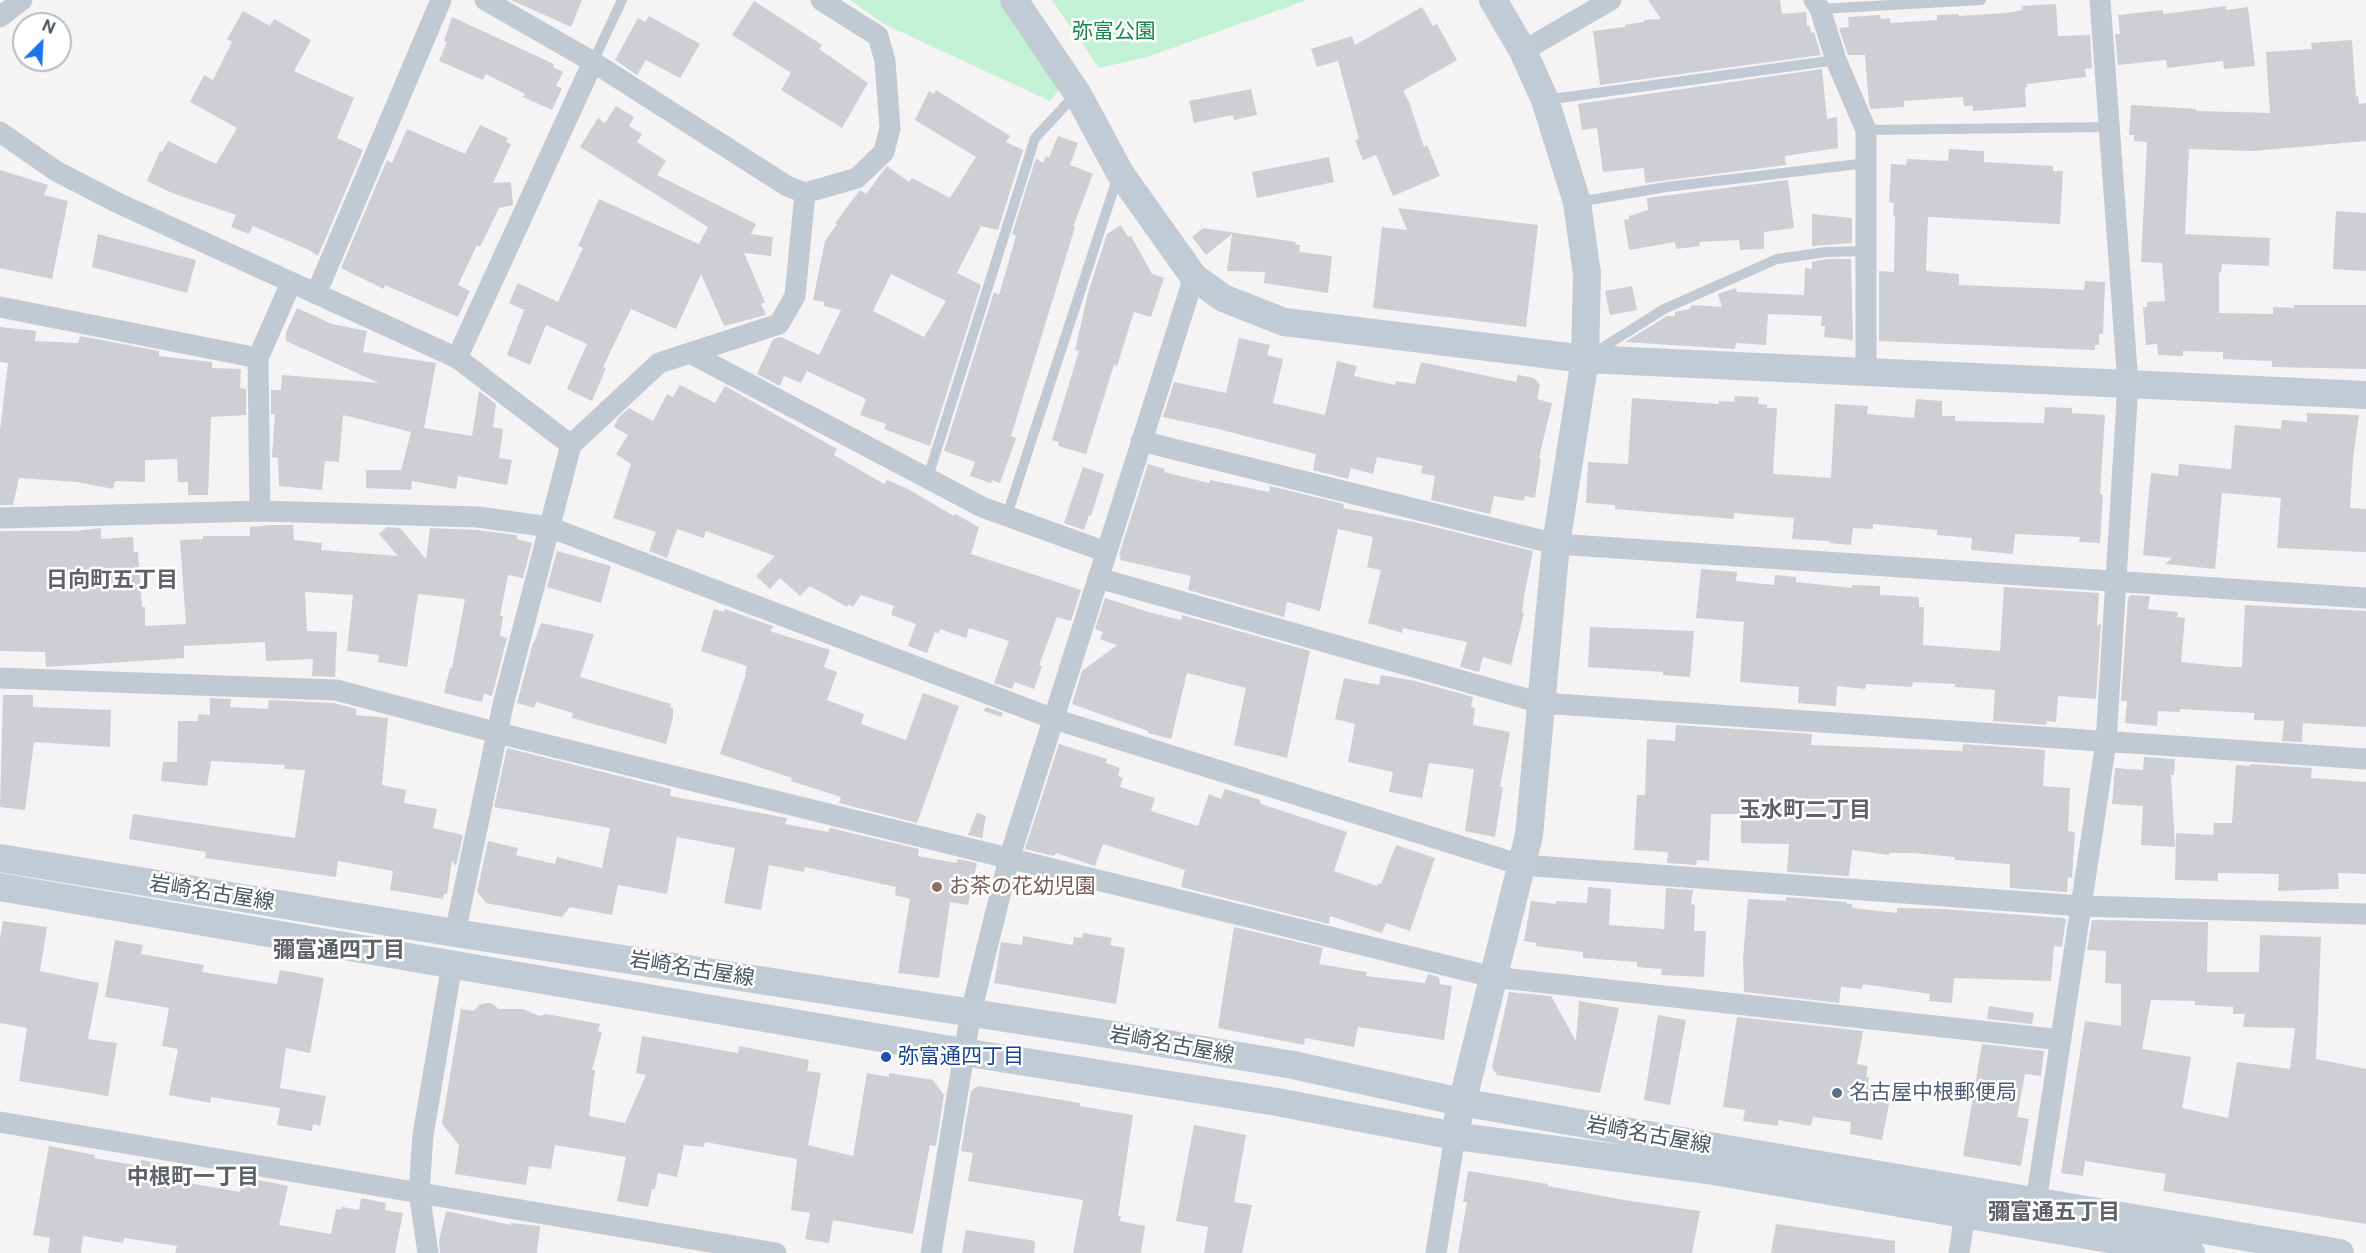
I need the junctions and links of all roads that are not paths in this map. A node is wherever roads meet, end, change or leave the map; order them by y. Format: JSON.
{"nodes":[{"id":1,"x":22,"y":0,"type":"edge"},
{"id":2,"x":441,"y":0,"type":"edge"},
{"id":3,"x":485,"y":0,"type":"edge"},
{"id":4,"x":622,"y":0,"type":"edge"},
{"id":5,"x":821,"y":0,"type":"edge"},
{"id":6,"x":1014,"y":0,"type":"edge"},
{"id":7,"x":1493,"y":0,"type":"edge"},
{"id":8,"x":1611,"y":0,"type":"edge"},
{"id":9,"x":1981,"y":0,"type":"edge"},
{"id":10,"x":2100,"y":0,"type":"edge"},
{"id":11,"x":1817,"y":4,"type":"edge"},
{"id":12,"x":0,"y":17,"type":"edge"},
{"id":13,"x":1523,"y":51,"type":"junction"},
{"id":14,"x":1836,"y":60,"type":"junction"},
{"id":15,"x":593,"y":62,"type":"junction"},
{"id":16,"x":1077,"y":93,"type":"junction"},
{"id":17,"x":1545,"y":100,"type":"junction"},
{"id":18,"x":2110,"y":127,"type":"junction"},
{"id":19,"x":1866,"y":130,"type":"junction"},
{"id":20,"x":0,"y":132,"type":"edge"},
{"id":21,"x":1867,"y":164,"type":"junction"},
{"id":22,"x":1119,"y":173,"type":"junction"},
{"id":23,"x":806,"y":193,"type":"junction"},
{"id":24,"x":1577,"y":202,"type":"junction"},
{"id":25,"x":1867,"y":251,"type":"junction"},
{"id":26,"x":1194,"y":277,"type":"junction"},
{"id":27,"x":291,"y":283,"type":"junction"},
{"id":28,"x":316,"y":294,"type":"junction"},
{"id":29,"x":0,"y":307,"type":"edge"},
{"id":30,"x":690,"y":353,"type":"junction"},
{"id":31,"x":258,"y":358,"type":"junction"},
{"id":32,"x":457,"y":358,"type":"junction"},
{"id":33,"x":1585,"y":359,"type":"junction"},
{"id":34,"x":1866,"y":372,"type":"junction"},
{"id":35,"x":2128,"y":384,"type":"junction"},
{"id":36,"x":2366,"y":395,"type":"edge"},
{"id":37,"x":1141,"y":441,"type":"junction"},
{"id":38,"x":571,"y":445,"type":"junction"},
{"id":39,"x":928,"y":477,"type":"junction"},
{"id":40,"x":260,"y":512,"type":"junction"},
{"id":41,"x":1006,"y":515,"type":"junction"},
{"id":42,"x":0,"y":518,"type":"edge"},
{"id":43,"x":549,"y":527,"type":"junction"},
{"id":44,"x":1556,"y":544,"type":"junction"},
{"id":45,"x":1106,"y":552,"type":"junction"},
{"id":46,"x":1098,"y":578,"type":"junction"},
{"id":47,"x":2115,"y":583,"type":"junction"},
{"id":48,"x":2366,"y":598,"type":"edge"},
{"id":49,"x":0,"y":678,"type":"edge"},
{"id":50,"x":1541,"y":703,"type":"junction"},
{"id":51,"x":1054,"y":719,"type":"junction"},
{"id":52,"x":498,"y":733,"type":"junction"},
{"id":53,"x":2106,"y":742,"type":"junction"},
{"id":54,"x":2366,"y":759,"type":"edge"},
{"id":55,"x":0,"y":858,"type":"edge"},
{"id":56,"x":1009,"y":859,"type":"junction"},
{"id":57,"x":1521,"y":865,"type":"junction"},
{"id":58,"x":0,"y":887,"type":"edge"},
{"id":59,"x":2081,"y":906,"type":"junction"},
{"id":60,"x":2366,"y":914,"type":"edge"},
{"id":61,"x":455,"y":933,"type":"junction"},
{"id":62,"x":452,"y":964,"type":"junction"},
{"id":63,"x":1492,"y":977,"type":"junction"},
{"id":64,"x":971,"y":1012,"type":"junction"},
{"id":65,"x":2061,"y":1040,"type":"junction"},
{"id":66,"x":963,"y":1052,"type":"junction"},
{"id":67,"x":1461,"y":1102,"type":"junction"},
{"id":68,"x":0,"y":1122,"type":"edge"},
{"id":69,"x":1455,"y":1136,"type":"junction"},
{"id":70,"x":419,"y":1192,"type":"junction"},
{"id":71,"x":2036,"y":1202,"type":"junction"},
{"id":72,"x":1965,"y":1214,"type":"junction"},
{"id":73,"x":428,"y":1253,"type":"edge"},
{"id":74,"x":776,"y":1253,"type":"edge"},
{"id":75,"x":931,"y":1253,"type":"edge"},
{"id":76,"x":1436,"y":1253,"type":"edge"},
{"id":77,"x":1959,"y":1253,"type":"edge"},
{"id":78,"x":2191,"y":1253,"type":"edge"},
{"id":79,"x":2340,"y":1253,"type":"edge"}],
"edges":[{"from":1,"to":12,"type":"street"},
{"from":2,"to":28,"type":"street"},
{"from":3,"to":15,"type":"street"},
{"from":4,"to":15,"type":"lane"},
{"from":5,"to":23,"type":"street"},
{"from":6,"to":16,"type":"main road"},
{"from":7,"to":13,"type":"main road"},
{"from":8,"to":13,"type":"street"},
{"from":9,"to":11,"type":"lane"},
{"from":10,"to":18,"type":"street"},
{"from":11,"to":14,"type":"street"},
{"from":13,"to":17,"type":"main road"},
{"from":14,"to":17,"type":"lane"},
{"from":14,"to":19,"type":"street"},
{"from":15,"to":23,"type":"street"},
{"from":15,"to":32,"type":"street"},
{"from":16,"to":22,"type":"main road"},
{"from":16,"to":39,"type":"lane"},
{"from":17,"to":24,"type":"main road"},
{"from":18,"to":19,"type":"lane"},
{"from":18,"to":35,"type":"street"},
{"from":19,"to":21,"type":"street"},
{"from":20,"to":27,"type":"street"},
{"from":21,"to":24,"type":"lane"},
{"from":21,"to":25,"type":"street"},
{"from":22,"to":26,"type":"main road"},
{"from":22,"to":41,"type":"lane"},
{"from":23,"to":30,"type":"street"},
{"from":24,"to":33,"type":"main road"},
{"from":25,"to":33,"type":"lane"},
{"from":25,"to":34,"type":"street"},
{"from":26,"to":33,"type":"main road"},
{"from":26,"to":37,"type":"street"},
{"from":27,"to":28,"type":"street"},
{"from":27,"to":31,"type":"street"},
{"from":28,"to":32,"type":"street"},
{"from":29,"to":31,"type":"street"},
{"from":30,"to":38,"type":"street"},
{"from":30,"to":39,"type":"street"},
{"from":31,"to":40,"type":"street"},
{"from":32,"to":38,"type":"street"},
{"from":33,"to":34,"type":"main road"},
{"from":33,"to":44,"type":"main road"},
{"from":34,"to":35,"type":"main road"},
{"from":35,"to":36,"type":"main road"},
{"from":35,"to":47,"type":"street"},
{"from":37,"to":44,"type":"street"},
{"from":37,"to":45,"type":"street"},
{"from":38,"to":43,"type":"street"},
{"from":39,"to":41,"type":"street"},
{"from":40,"to":42,"type":"street"},
{"from":40,"to":43,"type":"street"},
{"from":41,"to":45,"type":"street"},
{"from":43,"to":51,"type":"street"},
{"from":43,"to":52,"type":"street"},
{"from":44,"to":47,"type":"street"},
{"from":44,"to":50,"type":"main road"},
{"from":45,"to":46,"type":"street"},
{"from":46,"to":50,"type":"street"},
{"from":46,"to":51,"type":"street"},
{"from":47,"to":48,"type":"street"},
{"from":47,"to":53,"type":"street"},
{"from":49,"to":52,"type":"street"},
{"from":50,"to":53,"type":"street"},
{"from":50,"to":57,"type":"main road"},
{"from":51,"to":56,"type":"street"},
{"from":51,"to":57,"type":"street"},
{"from":52,"to":56,"type":"street"},
{"from":52,"to":61,"type":"street"},
{"from":53,"to":54,"type":"street"},
{"from":53,"to":59,"type":"street"},
{"from":55,"to":61,"type":"main road","name":"岩崎名古屋線"},
{"from":56,"to":63,"type":"street"},
{"from":56,"to":64,"type":"street"},
{"from":57,"to":59,"type":"street"},
{"from":57,"to":63,"type":"main road"},
{"from":58,"to":62,"type":"main road","name":"岩崎名古屋線"},
{"from":59,"to":60,"type":"street"},
{"from":59,"to":65,"type":"street"},
{"from":61,"to":64,"type":"main road","name":"岩崎名古屋線"},
{"from":62,"to":66,"type":"main road","name":"岩崎名古屋線"},
{"from":62,"to":70,"type":"street"},
{"from":63,"to":65,"type":"street"},
{"from":63,"to":67,"type":"main road"},
{"from":64,"to":66,"type":"street"},
{"from":64,"to":67,"type":"main road","name":"岩崎名古屋線"},
{"from":65,"to":71,"type":"street"},
{"from":66,"to":69,"type":"main road","name":"岩崎名古屋線"},
{"from":66,"to":75,"type":"street"},
{"from":67,"to":69,"type":"main road"},
{"from":67,"to":71,"type":"main road","name":"岩崎名古屋線"},
{"from":68,"to":70,"type":"street"},
{"from":69,"to":72,"type":"main road","name":"岩崎名古屋線"},
{"from":69,"to":76,"type":"street"},
{"from":70,"to":73,"type":"street"},
{"from":70,"to":74,"type":"street"},
{"from":71,"to":79,"type":"main road","name":"岩崎名古屋線"},
{"from":72,"to":77,"type":"street"},
{"from":72,"to":78,"type":"main road","name":"岩崎名古屋線"}]}
